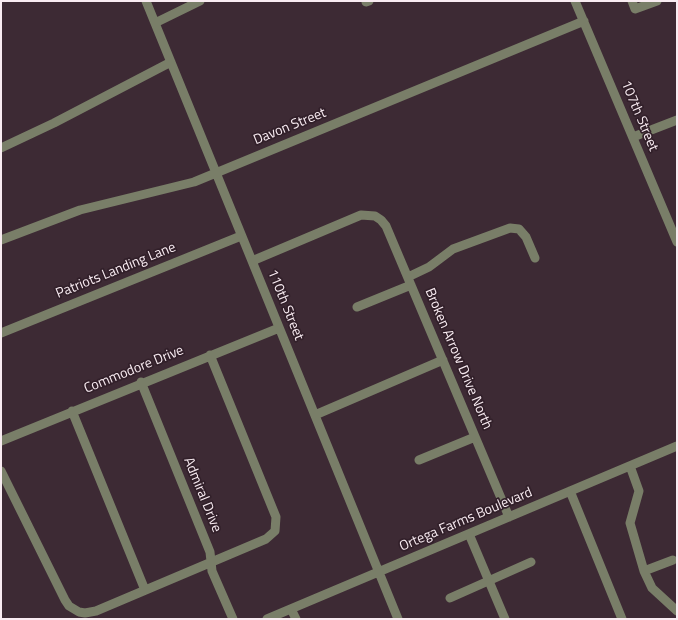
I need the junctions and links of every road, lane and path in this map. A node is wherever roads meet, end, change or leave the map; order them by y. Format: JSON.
{"nodes":[{"id":1,"x":146,"y":1,"type":"edge"},
{"id":2,"x":200,"y":1,"type":"edge"},
{"id":3,"x":575,"y":1,"type":"edge"},
{"id":4,"x":632,"y":1,"type":"edge"},
{"id":5,"x":657,"y":1,"type":"edge"},
{"id":6,"x":584,"y":21,"type":"junction"},
{"id":7,"x":155,"y":23,"type":"junction"},
{"id":8,"x":171,"y":62,"type":"junction"},
{"id":9,"x":677,"y":120,"type":"edge"},
{"id":10,"x":633,"y":137,"type":"junction"},
{"id":11,"x":1,"y":148,"type":"edge"},
{"id":12,"x":215,"y":173,"type":"junction"},
{"id":13,"x":241,"y":236,"type":"junction"},
{"id":14,"x":1,"y":240,"type":"edge"},
{"id":15,"x":677,"y":242,"type":"edge"},
{"id":16,"x":535,"y":258,"type":"dead end"},
{"id":17,"x":252,"y":261,"type":"junction"},
{"id":18,"x":409,"y":281,"type":"junction"},
{"id":19,"x":356,"y":307,"type":"dead end"},
{"id":20,"x":279,"y":328,"type":"junction"},
{"id":21,"x":1,"y":332,"type":"edge"},
{"id":22,"x":210,"y":355,"type":"junction"},
{"id":23,"x":443,"y":360,"type":"junction"},
{"id":24,"x":141,"y":382,"type":"junction"},
{"id":25,"x":72,"y":410,"type":"junction"},
{"id":26,"x":315,"y":415,"type":"junction"},
{"id":27,"x":475,"y":437,"type":"junction"},
{"id":28,"x":1,"y":441,"type":"edge"},
{"id":29,"x":677,"y":446,"type":"edge"},
{"id":30,"x":419,"y":460,"type":"dead end"},
{"id":31,"x":630,"y":466,"type":"junction"},
{"id":32,"x":1,"y":471,"type":"edge"},
{"id":33,"x":570,"y":491,"type":"junction"},
{"id":34,"x":509,"y":517,"type":"junction"},
{"id":35,"x":469,"y":534,"type":"junction"},
{"id":36,"x":673,"y":560,"type":"dead end"},
{"id":37,"x":211,"y":562,"type":"junction"},
{"id":38,"x":531,"y":562,"type":"dead end"},
{"id":39,"x":644,"y":571,"type":"junction"},
{"id":40,"x":379,"y":572,"type":"junction"},
{"id":41,"x":489,"y":581,"type":"junction"},
{"id":42,"x":145,"y":590,"type":"junction"},
{"id":43,"x":450,"y":598,"type":"dead end"},
{"id":44,"x":291,"y":609,"type":"junction"},
{"id":45,"x":677,"y":611,"type":"edge"},
{"id":46,"x":233,"y":619,"type":"edge"},
{"id":47,"x":267,"y":619,"type":"edge"},
{"id":48,"x":296,"y":619,"type":"edge"},
{"id":49,"x":398,"y":619,"type":"edge"},
{"id":50,"x":505,"y":619,"type":"edge"},
{"id":51,"x":622,"y":619,"type":"edge"}],
"edges":[{"from":1,"to":7,"type":"street","name":"110th Street"},
{"from":2,"to":7,"type":"street"},
{"from":3,"to":6,"type":"street","name":"107th Street"},
{"from":4,"to":5,"type":"street"},
{"from":6,"to":10,"type":"street","name":"107th Street"},
{"from":6,"to":12,"type":"street","name":"Davon Street"},
{"from":7,"to":8,"type":"street","name":"110th Street"},
{"from":8,"to":11,"type":"street"},
{"from":8,"to":12,"type":"street","name":"110th Street"},
{"from":9,"to":10,"type":"street"},
{"from":10,"to":15,"type":"street","name":"107th Street"},
{"from":12,"to":13,"type":"street","name":"110th Street"},
{"from":12,"to":14,"type":"street","name":"Davon Street"},
{"from":13,"to":17,"type":"street","name":"110th Street"},
{"from":13,"to":21,"type":"street","name":"Patriots Landing Lane"},
{"from":16,"to":18,"type":"street"},
{"from":17,"to":18,"type":"street","name":"Broken Arrow Drive North"},
{"from":17,"to":20,"type":"street","name":"110th Street"},
{"from":18,"to":19,"type":"street"},
{"from":18,"to":23,"type":"street","name":"Broken Arrow Drive North"},
{"from":20,"to":22,"type":"street","name":"Commodore Drive"},
{"from":20,"to":26,"type":"street","name":"110th Street"},
{"from":22,"to":24,"type":"street","name":"Commodore Drive"},
{"from":22,"to":37,"type":"street"},
{"from":23,"to":26,"type":"street"},
{"from":23,"to":27,"type":"street","name":"Broken Arrow Drive North"},
{"from":24,"to":25,"type":"street","name":"Commodore Drive"},
{"from":24,"to":37,"type":"street","name":"Admiral Drive"},
{"from":25,"to":28,"type":"street","name":"Commodore Drive"},
{"from":25,"to":42,"type":"street"},
{"from":26,"to":40,"type":"street","name":"110th Street"},
{"from":27,"to":30,"type":"street"},
{"from":27,"to":34,"type":"street","name":"Broken Arrow Drive North"},
{"from":29,"to":31,"type":"street","name":"Ortega Farms Boulevard"},
{"from":31,"to":33,"type":"street","name":"Ortega Farms Boulevard"},
{"from":31,"to":39,"type":"street"},
{"from":32,"to":42,"type":"street"},
{"from":33,"to":34,"type":"street","name":"Ortega Farms Boulevard"},
{"from":33,"to":51,"type":"street"},
{"from":34,"to":35,"type":"street","name":"Ortega Farms Boulevard"},
{"from":35,"to":40,"type":"street","name":"Ortega Farms Boulevard"},
{"from":35,"to":41,"type":"street"},
{"from":36,"to":39,"type":"street"},
{"from":37,"to":42,"type":"street"},
{"from":37,"to":46,"type":"street","name":"Admiral Drive"},
{"from":38,"to":41,"type":"street"},
{"from":39,"to":45,"type":"street"},
{"from":40,"to":44,"type":"street","name":"Ortega Farms Boulevard"},
{"from":40,"to":49,"type":"street","name":"110th Street"},
{"from":41,"to":43,"type":"street"},
{"from":41,"to":50,"type":"street"},
{"from":44,"to":47,"type":"street","name":"Ortega Farms Boulevard"},
{"from":44,"to":48,"type":"street"}]}
